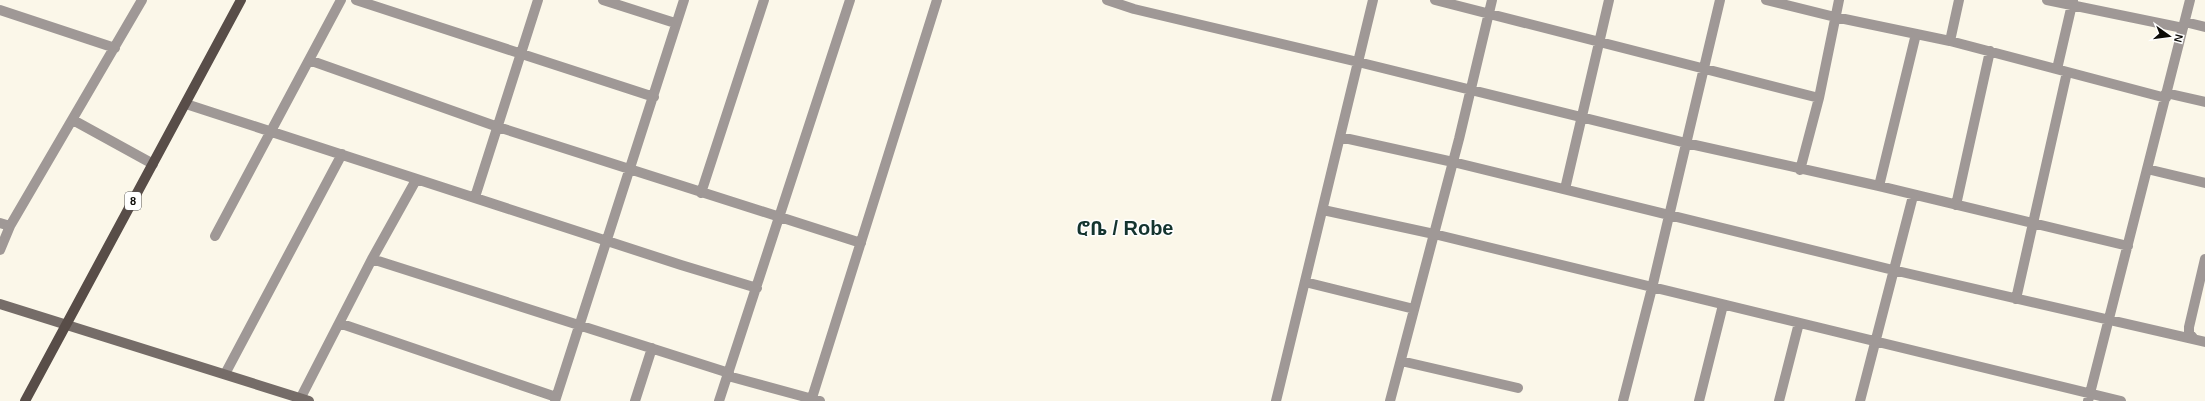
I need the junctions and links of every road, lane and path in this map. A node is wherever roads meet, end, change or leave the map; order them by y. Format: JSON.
{"nodes":[{"id":1,"x":142,"y":0,"type":"edge"},
{"id":2,"x":241,"y":0,"type":"edge"},
{"id":3,"x":341,"y":0,"type":"edge"},
{"id":4,"x":356,"y":0,"type":"edge"},
{"id":5,"x":538,"y":0,"type":"edge"},
{"id":6,"x":603,"y":0,"type":"edge"},
{"id":7,"x":684,"y":0,"type":"edge"},
{"id":8,"x":764,"y":0,"type":"edge"},
{"id":9,"x":850,"y":0,"type":"edge"},
{"id":10,"x":938,"y":0,"type":"edge"},
{"id":11,"x":1107,"y":0,"type":"edge"},
{"id":12,"x":1373,"y":0,"type":"edge"},
{"id":13,"x":1435,"y":0,"type":"edge"},
{"id":14,"x":1492,"y":0,"type":"edge"},
{"id":15,"x":1609,"y":0,"type":"edge"},
{"id":16,"x":1720,"y":0,"type":"edge"},
{"id":17,"x":1766,"y":0,"type":"edge"},
{"id":18,"x":1839,"y":0,"type":"edge"},
{"id":19,"x":1959,"y":0,"type":"edge"},
{"id":20,"x":2047,"y":0,"type":"edge"},
{"id":21,"x":2190,"y":0,"type":"edge"},
{"id":22,"x":2073,"y":3,"type":"edge"},
{"id":23,"x":1135,"y":4,"type":"edge"},
{"id":24,"x":0,"y":10,"type":"edge"},
{"id":25,"x":1488,"y":14,"type":"junction"},
{"id":26,"x":1835,"y":17,"type":"junction"},
{"id":27,"x":676,"y":23,"type":"junction"},
{"id":28,"x":2184,"y":25,"type":"junction"},
{"id":29,"x":2205,"y":27,"type":"edge"},
{"id":30,"x":1916,"y":34,"type":"junction"},
{"id":31,"x":1950,"y":41,"type":"junction"},
{"id":32,"x":1599,"y":42,"type":"junction"},
{"id":33,"x":115,"y":48,"type":"junction"},
{"id":34,"x":1990,"y":51,"type":"junction"},
{"id":35,"x":522,"y":54,"type":"junction"},
{"id":36,"x":309,"y":60,"type":"junction"},
{"id":37,"x":1358,"y":62,"type":"junction"},
{"id":38,"x":1704,"y":68,"type":"junction"},
{"id":39,"x":2062,"y":70,"type":"junction"},
{"id":40,"x":1470,"y":89,"type":"junction"},
{"id":41,"x":2166,"y":95,"type":"junction"},
{"id":42,"x":654,"y":97,"type":"junction"},
{"id":43,"x":1819,"y":98,"type":"junction"},
{"id":44,"x":2205,"y":102,"type":"edge"},
{"id":45,"x":186,"y":104,"type":"junction"},
{"id":46,"x":1583,"y":117,"type":"junction"},
{"id":47,"x":73,"y":120,"type":"junction"},
{"id":48,"x":498,"y":126,"type":"junction"},
{"id":49,"x":271,"y":132,"type":"junction"},
{"id":50,"x":1340,"y":137,"type":"junction"},
{"id":51,"x":1686,"y":143,"type":"junction"},
{"id":52,"x":342,"y":154,"type":"junction"},
{"id":53,"x":1453,"y":162,"type":"junction"},
{"id":54,"x":153,"y":164,"type":"junction"},
{"id":55,"x":2148,"y":169,"type":"junction"},
{"id":56,"x":630,"y":170,"type":"junction"},
{"id":57,"x":1800,"y":170,"type":"junction"},
{"id":58,"x":416,"y":180,"type":"junction"},
{"id":59,"x":2205,"y":183,"type":"edge"},
{"id":60,"x":1879,"y":186,"type":"junction"},
{"id":61,"x":1565,"y":189,"type":"junction"},
{"id":62,"x":701,"y":193,"type":"junction"},
{"id":63,"x":1912,"y":196,"type":"junction"},
{"id":64,"x":475,"y":197,"type":"junction"},
{"id":65,"x":1956,"y":205,"type":"junction"},
{"id":66,"x":1323,"y":210,"type":"junction"},
{"id":67,"x":1669,"y":215,"type":"junction"},
{"id":68,"x":780,"y":217,"type":"junction"},
{"id":69,"x":2034,"y":224,"type":"junction"},
{"id":70,"x":5,"y":225,"type":"edge"},
{"id":71,"x":1434,"y":234,"type":"junction"},
{"id":72,"x":215,"y":236,"type":"dead end"},
{"id":73,"x":607,"y":241,"type":"junction"},
{"id":74,"x":861,"y":243,"type":"junction"},
{"id":75,"x":2128,"y":246,"type":"junction"},
{"id":76,"x":0,"y":250,"type":"edge"},
{"id":77,"x":372,"y":259,"type":"junction"},
{"id":78,"x":2205,"y":261,"type":"edge"},
{"id":79,"x":1893,"y":270,"type":"junction"},
{"id":80,"x":1305,"y":282,"type":"junction"},
{"id":81,"x":757,"y":288,"type":"junction"},
{"id":82,"x":1652,"y":288,"type":"junction"},
{"id":83,"x":2016,"y":299,"type":"junction"},
{"id":84,"x":0,"y":304,"type":"edge"},
{"id":85,"x":1723,"y":305,"type":"junction"},
{"id":86,"x":1414,"y":309,"type":"junction"},
{"id":87,"x":2108,"y":320,"type":"junction"},
{"id":88,"x":339,"y":322,"type":"junction"},
{"id":89,"x":1799,"y":323,"type":"junction"},
{"id":90,"x":67,"y":324,"type":"junction"},
{"id":91,"x":580,"y":324,"type":"junction"},
{"id":92,"x":2194,"y":339,"type":"junction"},
{"id":93,"x":1875,"y":342,"type":"junction"},
{"id":94,"x":2205,"y":342,"type":"edge"},
{"id":95,"x":652,"y":348,"type":"junction"},
{"id":96,"x":1401,"y":361,"type":"junction"},
{"id":97,"x":225,"y":374,"type":"junction"},
{"id":98,"x":728,"y":374,"type":"junction"},
{"id":99,"x":1518,"y":388,"type":"dead end"},
{"id":100,"x":2089,"y":398,"type":"edge"},
{"id":101,"x":556,"y":399,"type":"edge"},
{"id":102,"x":303,"y":400,"type":"edge"},
{"id":103,"x":814,"y":400,"type":"edge"},
{"id":104,"x":25,"y":401,"type":"edge"},
{"id":105,"x":635,"y":401,"type":"edge"},
{"id":106,"x":719,"y":401,"type":"edge"},
{"id":107,"x":1276,"y":401,"type":"edge"},
{"id":108,"x":1390,"y":401,"type":"edge"},
{"id":109,"x":1622,"y":401,"type":"edge"},
{"id":110,"x":1699,"y":401,"type":"edge"},
{"id":111,"x":1779,"y":401,"type":"edge"},
{"id":112,"x":1860,"y":401,"type":"edge"},
{"id":113,"x":2121,"y":401,"type":"edge"}],
"edges":[{"from":1,"to":33,"type":"street"},
{"from":2,"to":45,"type":"main road","number":"8"},
{"from":3,"to":36,"type":"street"},
{"from":4,"to":35,"type":"street"},
{"from":5,"to":35,"type":"street"},
{"from":6,"to":27,"type":"street"},
{"from":7,"to":27,"type":"street"},
{"from":8,"to":62,"type":"street"},
{"from":9,"to":68,"type":"street"},
{"from":10,"to":74,"type":"street"},
{"from":11,"to":23,"type":"street"},
{"from":12,"to":37,"type":"street"},
{"from":13,"to":25,"type":"street"},
{"from":14,"to":25,"type":"street"},
{"from":15,"to":32,"type":"street"},
{"from":16,"to":38,"type":"street"},
{"from":17,"to":26,"type":"street"},
{"from":18,"to":26,"type":"street"},
{"from":19,"to":31,"type":"street"},
{"from":20,"to":22,"type":"street"},
{"from":21,"to":28,"type":"street"},
{"from":22,"to":28,"type":"street"},
{"from":22,"to":39,"type":"street"},
{"from":23,"to":37,"type":"street"},
{"from":24,"to":33,"type":"street"},
{"from":25,"to":32,"type":"street"},
{"from":25,"to":40,"type":"street"},
{"from":26,"to":30,"type":"street"},
{"from":26,"to":43,"type":"street"},
{"from":27,"to":42,"type":"street"},
{"from":28,"to":29,"type":"street"},
{"from":28,"to":41,"type":"street"},
{"from":30,"to":31,"type":"street"},
{"from":30,"to":60,"type":"street"},
{"from":31,"to":34,"type":"street"},
{"from":32,"to":38,"type":"street"},
{"from":32,"to":46,"type":"street"},
{"from":33,"to":47,"type":"street"},
{"from":34,"to":39,"type":"street"},
{"from":34,"to":65,"type":"street"},
{"from":35,"to":42,"type":"street"},
{"from":35,"to":48,"type":"street"},
{"from":36,"to":48,"type":"street"},
{"from":36,"to":49,"type":"street"},
{"from":37,"to":40,"type":"street"},
{"from":37,"to":50,"type":"street"},
{"from":38,"to":43,"type":"street"},
{"from":38,"to":51,"type":"street"},
{"from":39,"to":41,"type":"street"},
{"from":39,"to":69,"type":"street"},
{"from":40,"to":46,"type":"street"},
{"from":40,"to":53,"type":"street"},
{"from":41,"to":44,"type":"street"},
{"from":41,"to":55,"type":"street"},
{"from":42,"to":56,"type":"street"},
{"from":43,"to":57,"type":"street"},
{"from":45,"to":49,"type":"street"},
{"from":45,"to":54,"type":"main road","number":"8"},
{"from":46,"to":51,"type":"street"},
{"from":46,"to":61,"type":"street"},
{"from":47,"to":54,"type":"street"},
{"from":47,"to":70,"type":"street"},
{"from":48,"to":56,"type":"street"},
{"from":48,"to":64,"type":"street"},
{"from":49,"to":52,"type":"street"},
{"from":49,"to":72,"type":"street"},
{"from":50,"to":53,"type":"street"},
{"from":50,"to":66,"type":"street"},
{"from":51,"to":57,"type":"street"},
{"from":51,"to":67,"type":"street"},
{"from":52,"to":58,"type":"street"},
{"from":52,"to":97,"type":"street"},
{"from":53,"to":61,"type":"street"},
{"from":53,"to":71,"type":"street"},
{"from":54,"to":90,"type":"main road","number":"8"},
{"from":55,"to":59,"type":"street"},
{"from":55,"to":75,"type":"street"},
{"from":56,"to":62,"type":"street"},
{"from":56,"to":73,"type":"street"},
{"from":57,"to":60,"type":"street"},
{"from":58,"to":64,"type":"street"},
{"from":58,"to":77,"type":"street"},
{"from":60,"to":63,"type":"street"},
{"from":61,"to":67,"type":"street"},
{"from":62,"to":68,"type":"street"},
{"from":63,"to":65,"type":"street"},
{"from":63,"to":79,"type":"street"},
{"from":64,"to":73,"type":"street"},
{"from":65,"to":69,"type":"street"},
{"from":66,"to":71,"type":"street"},
{"from":66,"to":80,"type":"street"},
{"from":67,"to":79,"type":"street"},
{"from":67,"to":82,"type":"street"},
{"from":68,"to":74,"type":"street"},
{"from":68,"to":81,"type":"street"},
{"from":69,"to":75,"type":"street"},
{"from":69,"to":83,"type":"street"},
{"from":70,"to":76,"type":"street"},
{"from":71,"to":82,"type":"street"},
{"from":71,"to":86,"type":"street"},
{"from":73,"to":81,"type":"street"},
{"from":73,"to":91,"type":"street"},
{"from":74,"to":103,"type":"street"},
{"from":75,"to":87,"type":"street"},
{"from":77,"to":88,"type":"street"},
{"from":77,"to":91,"type":"street"},
{"from":78,"to":92,"type":"street"},
{"from":79,"to":83,"type":"street"},
{"from":79,"to":93,"type":"street"},
{"from":80,"to":86,"type":"street"},
{"from":80,"to":107,"type":"street"},
{"from":81,"to":98,"type":"street"},
{"from":82,"to":85,"type":"street"},
{"from":82,"to":109,"type":"street"},
{"from":83,"to":87,"type":"street"},
{"from":84,"to":90,"type":"street"},
{"from":85,"to":89,"type":"street"},
{"from":85,"to":110,"type":"street"},
{"from":86,"to":96,"type":"street"},
{"from":87,"to":92,"type":"street"},
{"from":87,"to":100,"type":"street"},
{"from":88,"to":101,"type":"street"},
{"from":88,"to":102,"type":"street"},
{"from":89,"to":93,"type":"street"},
{"from":89,"to":111,"type":"street"},
{"from":90,"to":97,"type":"street"},
{"from":90,"to":104,"type":"main road","number":"8"},
{"from":91,"to":95,"type":"street"},
{"from":91,"to":101,"type":"street"},
{"from":92,"to":94,"type":"street"},
{"from":93,"to":100,"type":"street"},
{"from":93,"to":112,"type":"street"},
{"from":95,"to":98,"type":"street"},
{"from":95,"to":105,"type":"street"},
{"from":96,"to":99,"type":"street"},
{"from":96,"to":108,"type":"street"},
{"from":97,"to":102,"type":"street"},
{"from":98,"to":103,"type":"street"},
{"from":98,"to":106,"type":"street"},
{"from":100,"to":113,"type":"street"}]}
